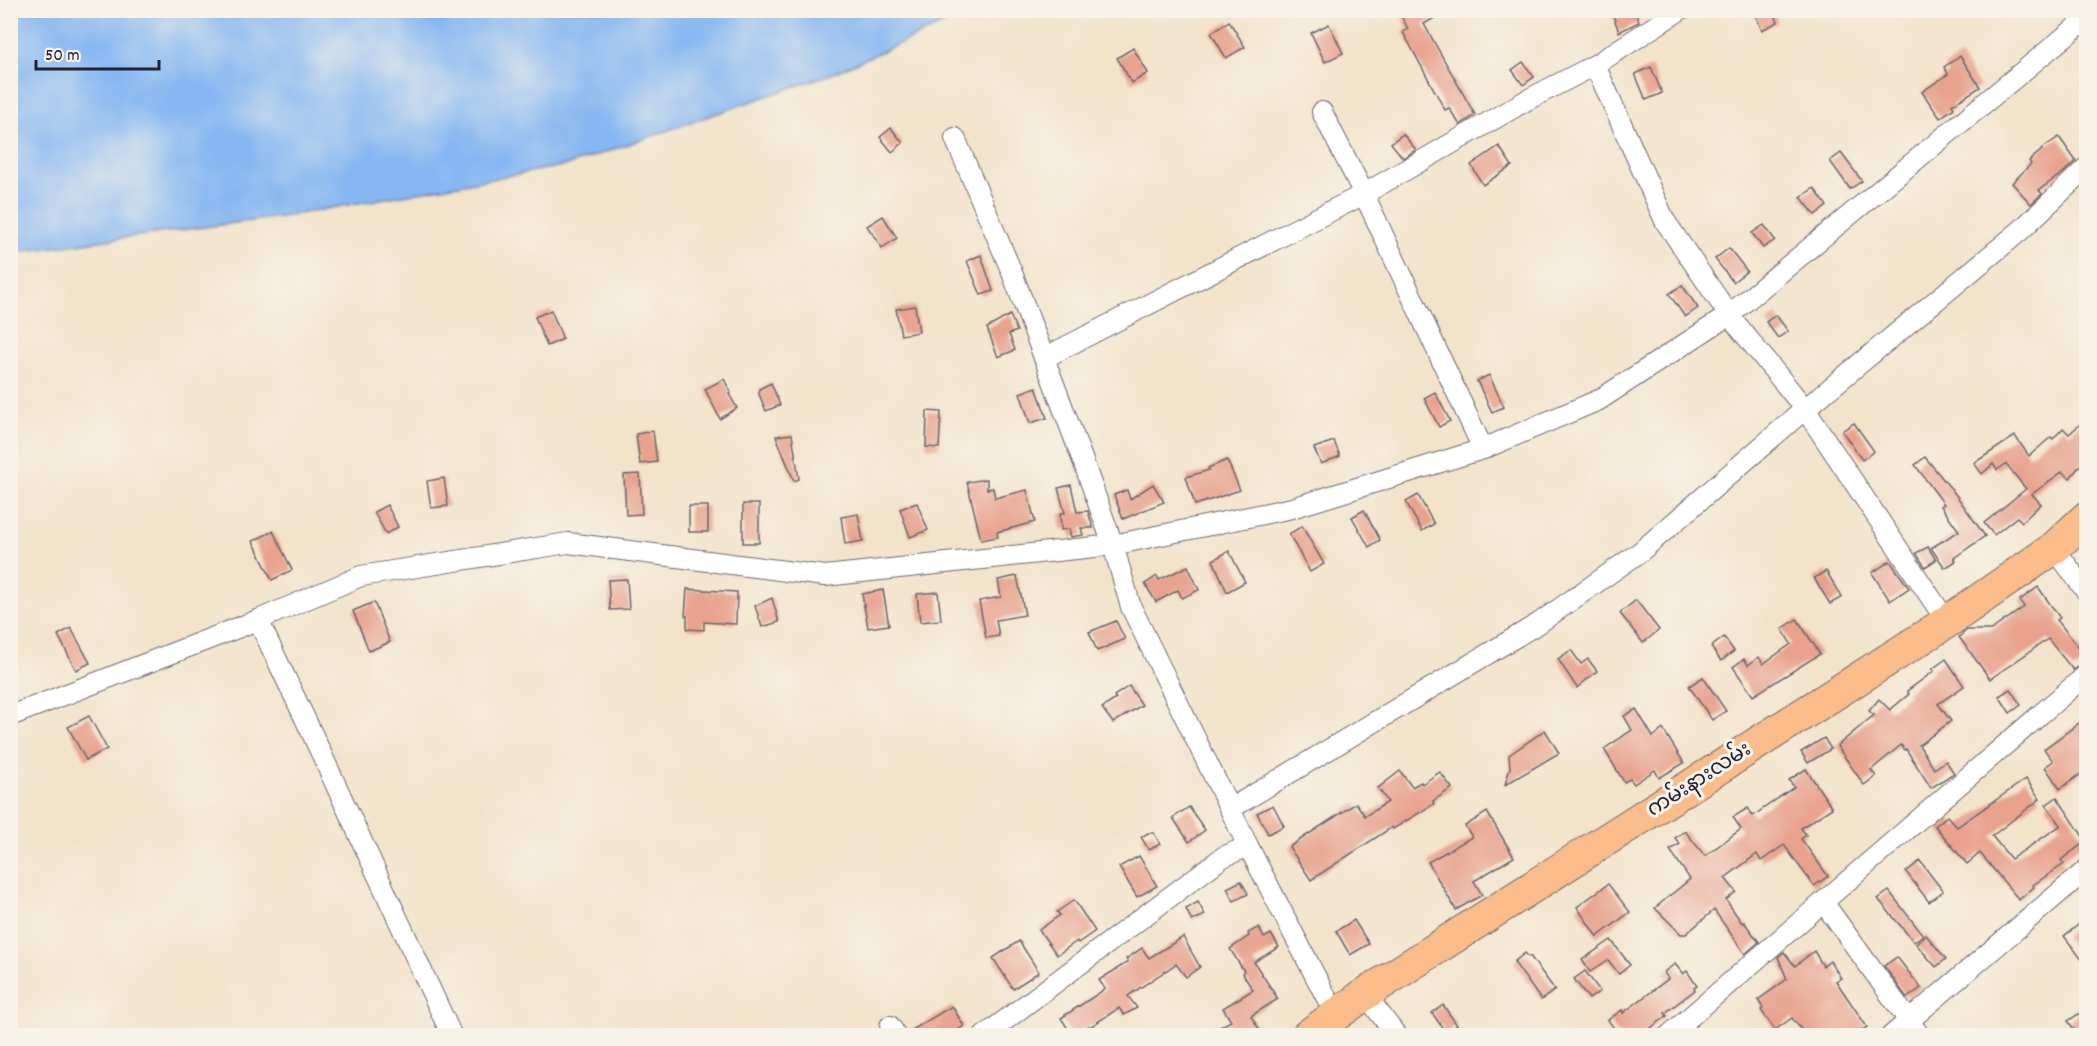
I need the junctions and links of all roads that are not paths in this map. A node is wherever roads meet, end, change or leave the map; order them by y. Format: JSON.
{"nodes":[{"id":1,"x":1680,"y":10,"type":"edge"},
{"id":2,"x":2086,"y":20,"type":"edge"},
{"id":3,"x":1595,"y":65,"type":"junction"},
{"id":4,"x":1322,"y":112,"type":"dead end"},
{"id":5,"x":955,"y":138,"type":"dead end"},
{"id":6,"x":2086,"y":168,"type":"edge"},
{"id":7,"x":1364,"y":194,"type":"junction"},
{"id":8,"x":1729,"y":315,"type":"junction"},
{"id":9,"x":1044,"y":358,"type":"junction"},
{"id":10,"x":1805,"y":409,"type":"junction"},
{"id":11,"x":1483,"y":449,"type":"junction"},
{"id":12,"x":2086,"y":518,"type":"edge"},
{"id":13,"x":1113,"y":545,"type":"junction"},
{"id":14,"x":2054,"y":548,"type":"junction"},
{"id":15,"x":2086,"y":591,"type":"edge"},
{"id":16,"x":258,"y":620,"type":"junction"},
{"id":17,"x":1947,"y":622,"type":"junction"},
{"id":18,"x":2086,"y":675,"type":"edge"},
{"id":19,"x":10,"y":716,"type":"edge"},
{"id":20,"x":1230,"y":809,"type":"junction"},
{"id":21,"x":1248,"y":846,"type":"junction"},
{"id":22,"x":2086,"y":870,"type":"edge"},
{"id":23,"x":1823,"y":902,"type":"junction"},
{"id":24,"x":1365,"y":994,"type":"junction"},
{"id":25,"x":1336,"y":1016,"type":"junction"},
{"id":26,"x":1915,"y":1028,"type":"edge"},
{"id":27,"x":452,"y":1035,"type":"edge"},
{"id":28,"x":984,"y":1035,"type":"edge"},
{"id":29,"x":1307,"y":1035,"type":"edge"},
{"id":30,"x":1397,"y":1035,"type":"edge"},
{"id":31,"x":1668,"y":1035,"type":"edge"},
{"id":32,"x":1891,"y":1035,"type":"edge"}],
"edges":[{"from":1,"to":3,"type":"street"},
{"from":2,"to":8,"type":"street"},
{"from":3,"to":7,"type":"street"},
{"from":3,"to":8,"type":"street"},
{"from":4,"to":7,"type":"street"},
{"from":5,"to":9,"type":"street"},
{"from":6,"to":10,"type":"street"},
{"from":7,"to":9,"type":"street"},
{"from":7,"to":11,"type":"street"},
{"from":8,"to":10,"type":"street"},
{"from":8,"to":11,"type":"street"},
{"from":9,"to":13,"type":"street"},
{"from":10,"to":17,"type":"street"},
{"from":10,"to":20,"type":"street"},
{"from":11,"to":13,"type":"street"},
{"from":12,"to":14,"type":"main road","name":"ကမ်းနားလမ်း"},
{"from":13,"to":16,"type":"street"},
{"from":13,"to":20,"type":"street"},
{"from":14,"to":15,"type":"street"},
{"from":14,"to":17,"type":"main road","name":"ကမ်းနားလမ်း"},
{"from":16,"to":19,"type":"street"},
{"from":16,"to":27,"type":"street"},
{"from":17,"to":24,"type":"main road","name":"ကမ်းနားလမ်း"},
{"from":18,"to":23,"type":"street"},
{"from":20,"to":21,"type":"street"},
{"from":21,"to":25,"type":"street"},
{"from":21,"to":28,"type":"street"},
{"from":22,"to":26,"type":"street"},
{"from":23,"to":26,"type":"street"},
{"from":23,"to":31,"type":"street"},
{"from":24,"to":25,"type":"main road","name":"ကမ်းနားလမ်း"},
{"from":24,"to":30,"type":"street"},
{"from":25,"to":29,"type":"main road","name":"ကမ်းနားလမ်း"},
{"from":26,"to":32,"type":"street"}]}
